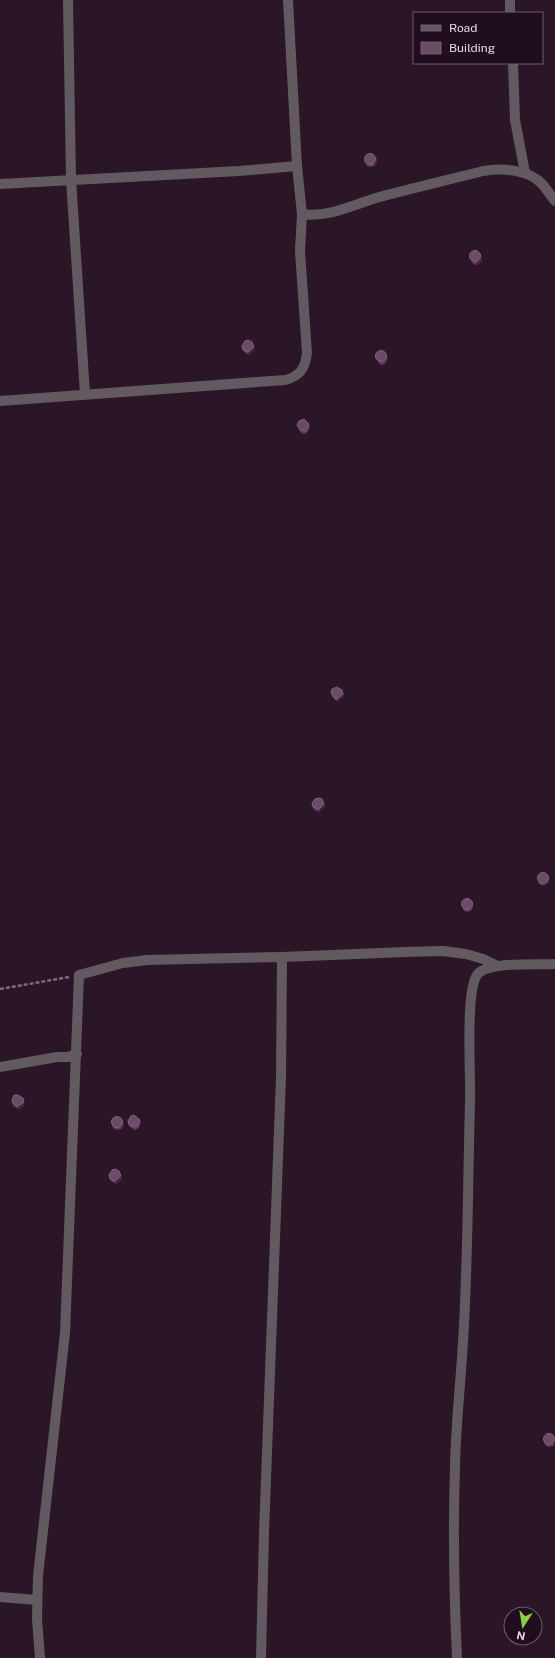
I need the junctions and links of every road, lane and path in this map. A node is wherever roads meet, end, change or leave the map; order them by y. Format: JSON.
{"nodes":[{"id":1,"x":68,"y":0,"type":"edge"},
{"id":2,"x":288,"y":0,"type":"edge"},
{"id":3,"x":510,"y":0,"type":"edge"},
{"id":4,"x":510,"y":12,"type":"edge"},
{"id":5,"x":512,"y":64,"type":"edge"},
{"id":6,"x":297,"y":166,"type":"junction"},
{"id":7,"x":525,"y":173,"type":"junction"},
{"id":8,"x":71,"y":179,"type":"junction"},
{"id":9,"x":0,"y":184,"type":"edge"},
{"id":10,"x":555,"y":201,"type":"edge"},
{"id":11,"x":302,"y":214,"type":"junction"},
{"id":12,"x":85,"y":394,"type":"junction"},
{"id":13,"x":0,"y":401,"type":"edge"},
{"id":14,"x":282,"y":957,"type":"junction"},
{"id":15,"x":555,"y":964,"type":"edge"},
{"id":16,"x":498,"y":966,"type":"junction"},
{"id":17,"x":79,"y":976,"type":"junction"},
{"id":18,"x":0,"y":989,"type":"edge"},
{"id":19,"x":77,"y":1054,"type":"junction"},
{"id":20,"x":0,"y":1067,"type":"edge"},
{"id":21,"x":0,"y":1597,"type":"edge"},
{"id":22,"x":37,"y":1600,"type":"junction"},
{"id":23,"x":40,"y":1658,"type":"edge"},
{"id":24,"x":261,"y":1658,"type":"edge"},
{"id":25,"x":457,"y":1658,"type":"edge"}],
"edges":[{"from":1,"to":8,"type":"street"},
{"from":2,"to":6,"type":"street"},
{"from":3,"to":4,"type":"street"},
{"from":5,"to":7,"type":"street"},
{"from":6,"to":8,"type":"street"},
{"from":6,"to":11,"type":"street"},
{"from":7,"to":10,"type":"street"},
{"from":7,"to":11,"type":"street"},
{"from":8,"to":9,"type":"street"},
{"from":8,"to":12,"type":"street"},
{"from":11,"to":12,"type":"street"},
{"from":12,"to":13,"type":"street"},
{"from":14,"to":16,"type":"street"},
{"from":14,"to":17,"type":"street"},
{"from":14,"to":24,"type":"street"},
{"from":15,"to":16,"type":"street"},
{"from":16,"to":25,"type":"street"},
{"from":17,"to":18,"type":"path"},
{"from":17,"to":19,"type":"street"},
{"from":19,"to":20,"type":"street"},
{"from":19,"to":22,"type":"street"},
{"from":21,"to":22,"type":"street"},
{"from":22,"to":23,"type":"street"}]}
